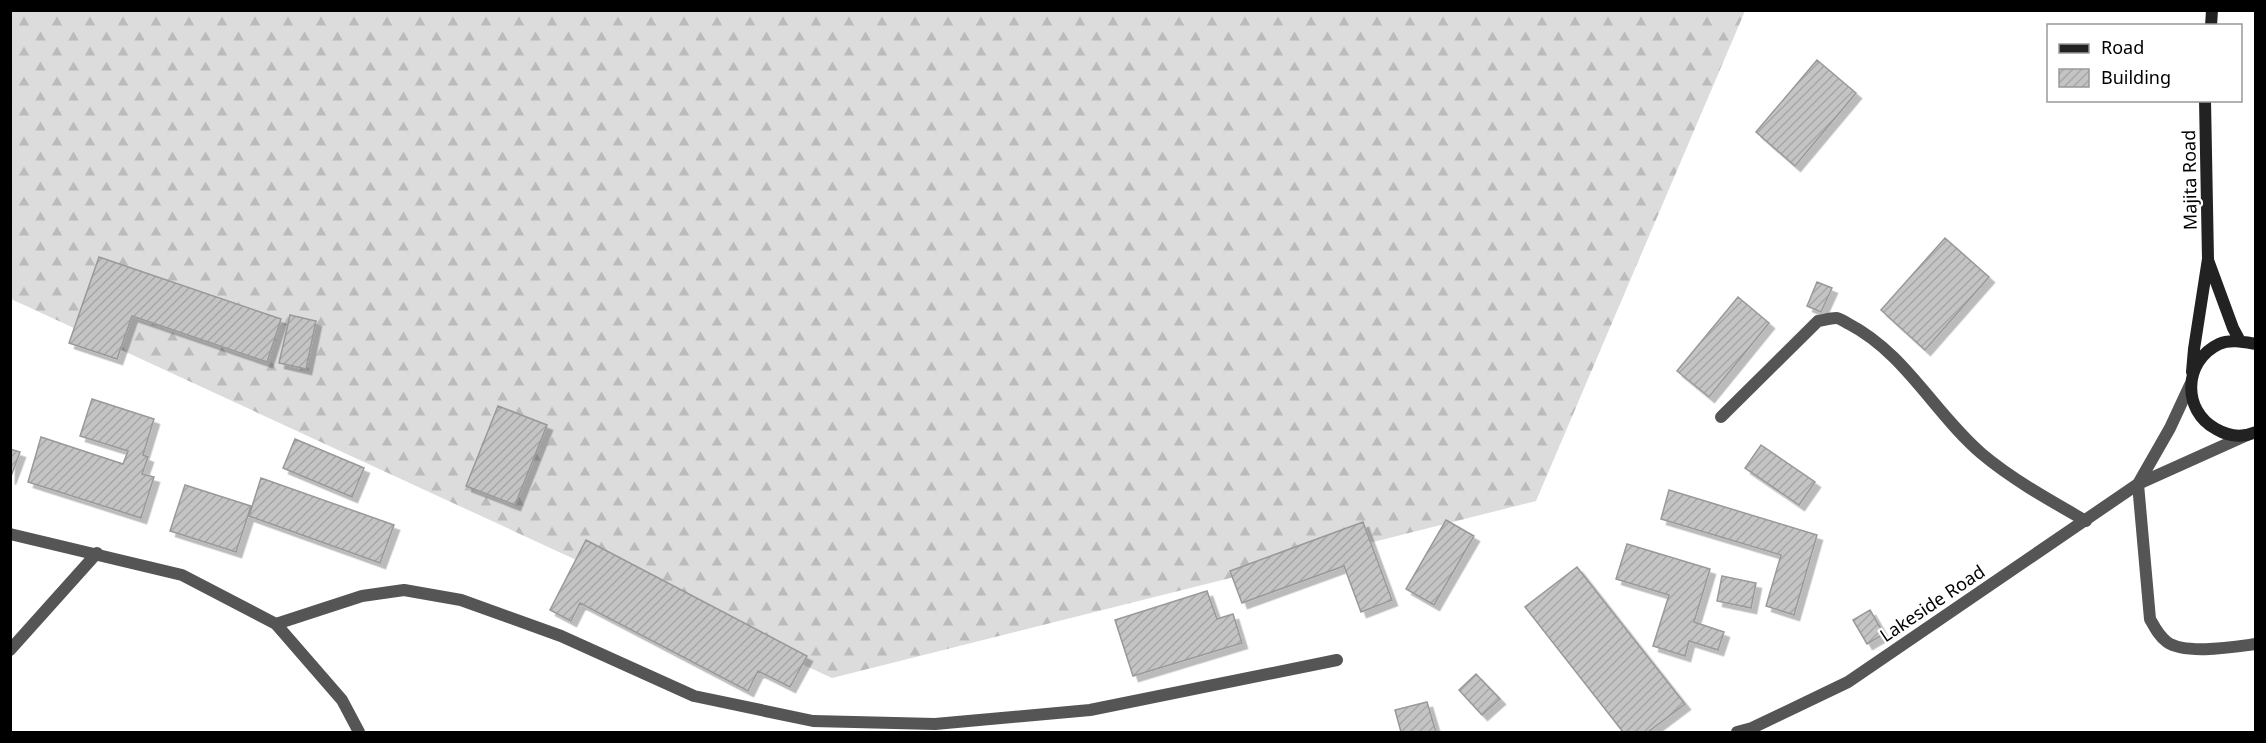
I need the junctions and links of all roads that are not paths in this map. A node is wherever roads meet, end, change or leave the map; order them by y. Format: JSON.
{"nodes":[{"id":1,"x":2205,"y":102,"type":"edge"},
{"id":2,"x":2208,"y":259,"type":"junction"},
{"id":3,"x":2240,"y":341,"type":"junction"},
{"id":4,"x":2256,"y":344,"type":"edge"},
{"id":5,"x":2191,"y":379,"type":"junction"},
{"id":6,"x":1721,"y":417,"type":"dead end"},
{"id":7,"x":2252,"y":433,"type":"edge"},
{"id":8,"x":2138,"y":484,"type":"junction"},
{"id":9,"x":2086,"y":521,"type":"junction"},
{"id":10,"x":10,"y":534,"type":"edge"},
{"id":11,"x":97,"y":553,"type":"junction"},
{"id":12,"x":276,"y":624,"type":"junction"},
{"id":13,"x":2256,"y":644,"type":"edge"},
{"id":14,"x":10,"y":650,"type":"edge"},
{"id":15,"x":1337,"y":660,"type":"dead end"},
{"id":16,"x":359,"y":732,"type":"edge"},
{"id":17,"x":1737,"y":732,"type":"edge"}],
"edges":[{"from":1,"to":2,"type":"main road","name":"Majita Road"},
{"from":2,"to":3,"type":"main road"},
{"from":2,"to":5,"type":"main road"},
{"from":3,"to":4,"type":"main road"},
{"from":3,"to":5,"type":"main road"},
{"from":5,"to":7,"type":"main road"},
{"from":5,"to":8,"type":"street"},
{"from":6,"to":9,"type":"street"},
{"from":7,"to":8,"type":"street"},
{"from":8,"to":9,"type":"street","name":"Lakeside Road"},
{"from":8,"to":13,"type":"street"},
{"from":9,"to":17,"type":"street","name":"Lakeside Road"},
{"from":10,"to":11,"type":"street"},
{"from":11,"to":12,"type":"street"},
{"from":11,"to":14,"type":"street"},
{"from":12,"to":15,"type":"street"},
{"from":12,"to":16,"type":"street"}]}
